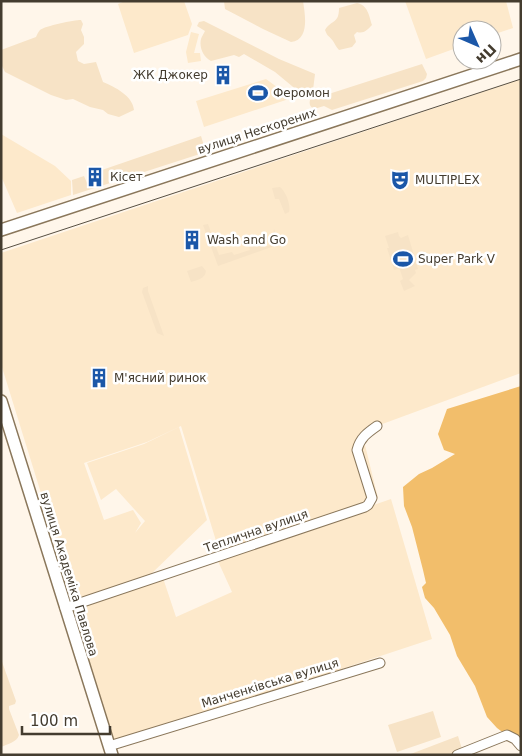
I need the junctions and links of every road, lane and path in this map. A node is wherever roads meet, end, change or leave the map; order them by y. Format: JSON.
{"nodes":[{"id":1,"x":521,"y":59,"type":"edge"},
{"id":2,"x":1,"y":230,"type":"edge"},
{"id":3,"x":1,"y":401,"type":"edge"},
{"id":4,"x":377,"y":426,"type":"dead end"},
{"id":5,"x":66,"y":608,"type":"junction"},
{"id":6,"x":380,"y":663,"type":"dead end"},
{"id":7,"x":521,"y":746,"type":"edge"},
{"id":8,"x":111,"y":750,"type":"edge"},
{"id":9,"x":457,"y":755,"type":"edge"}],
"edges":[{"from":1,"to":2,"type":"main road","name":"вулиця Нескорених"},
{"from":3,"to":5,"type":"main road","name":"вулиця Академіка Павлова"},
{"from":4,"to":5,"type":"street","name":"Теплична вулиця"},
{"from":5,"to":8,"type":"main road","name":"вулиця Академіка Павлова"},
{"from":6,"to":8,"type":"street","name":"Манченківська вулиця"},
{"from":7,"to":9,"type":"street"}]}
